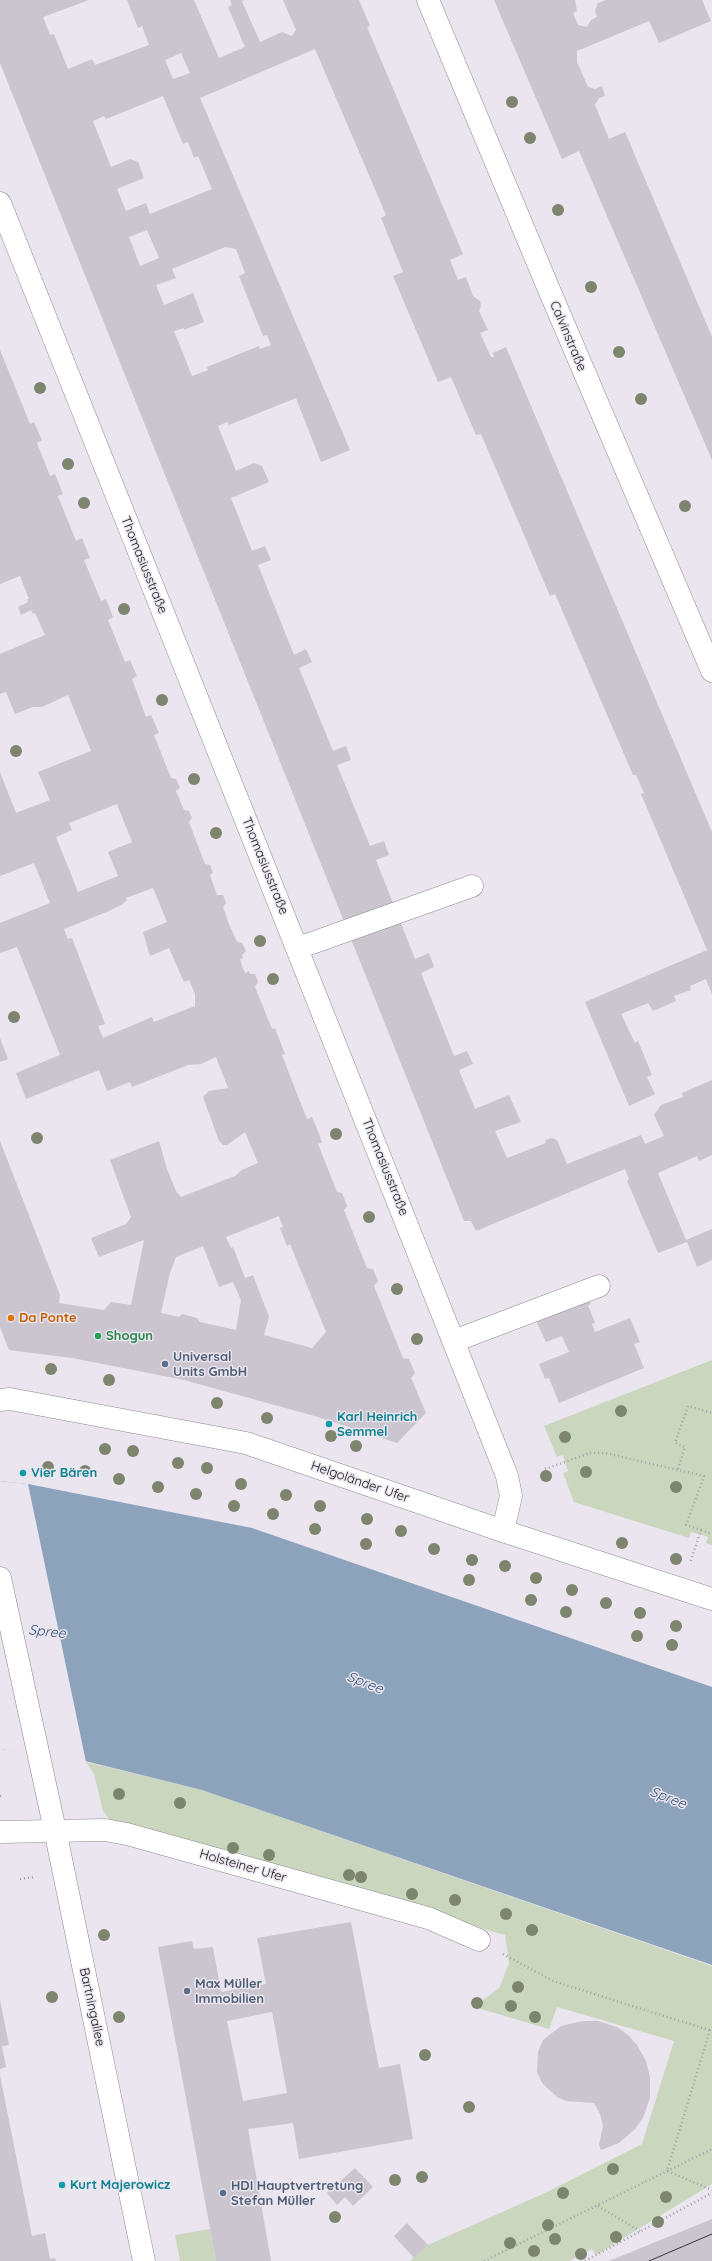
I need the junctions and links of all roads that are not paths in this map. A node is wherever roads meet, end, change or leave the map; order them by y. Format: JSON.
{"nodes":[{"id":1,"x":428,"y":0,"type":"edge"},
{"id":2,"x":0,"y":203,"type":"edge"},
{"id":3,"x":712,"y":671,"type":"edge"},
{"id":4,"x":472,"y":886,"type":"dead end"},
{"id":5,"x":298,"y":948,"type":"junction"},
{"id":6,"x":599,"y":1286,"type":"dead end"},
{"id":7,"x":454,"y":1341,"type":"junction"},
{"id":8,"x":0,"y":1400,"type":"edge"},
{"id":9,"x":503,"y":1531,"type":"junction"},
{"id":10,"x":0,"y":1578,"type":"edge"},
{"id":11,"x":712,"y":1599,"type":"edge"},
{"id":12,"x":55,"y":1830,"type":"junction"},
{"id":13,"x":0,"y":1832,"type":"edge"},
{"id":14,"x":479,"y":1940,"type":"dead end"},
{"id":15,"x":144,"y":2261,"type":"edge"}],
"edges":[{"from":1,"to":3,"type":"street","name":"Calvinstraße"},
{"from":2,"to":5,"type":"street","name":"Thomasiusstraße"},
{"from":4,"to":5,"type":"street"},
{"from":5,"to":7,"type":"street","name":"Thomasiusstraße"},
{"from":6,"to":7,"type":"street"},
{"from":7,"to":9,"type":"street","name":"Thomasiusstraße"},
{"from":8,"to":9,"type":"street","name":"Helgoländer Ufer"},
{"from":9,"to":11,"type":"street","name":"Helgoländer Ufer"},
{"from":10,"to":12,"type":"street","name":"Bartningallee"},
{"from":12,"to":13,"type":"street","name":"Holsteiner Ufer"},
{"from":12,"to":14,"type":"street","name":"Holsteiner Ufer"},
{"from":12,"to":15,"type":"street","name":"Bartningallee"}]}
